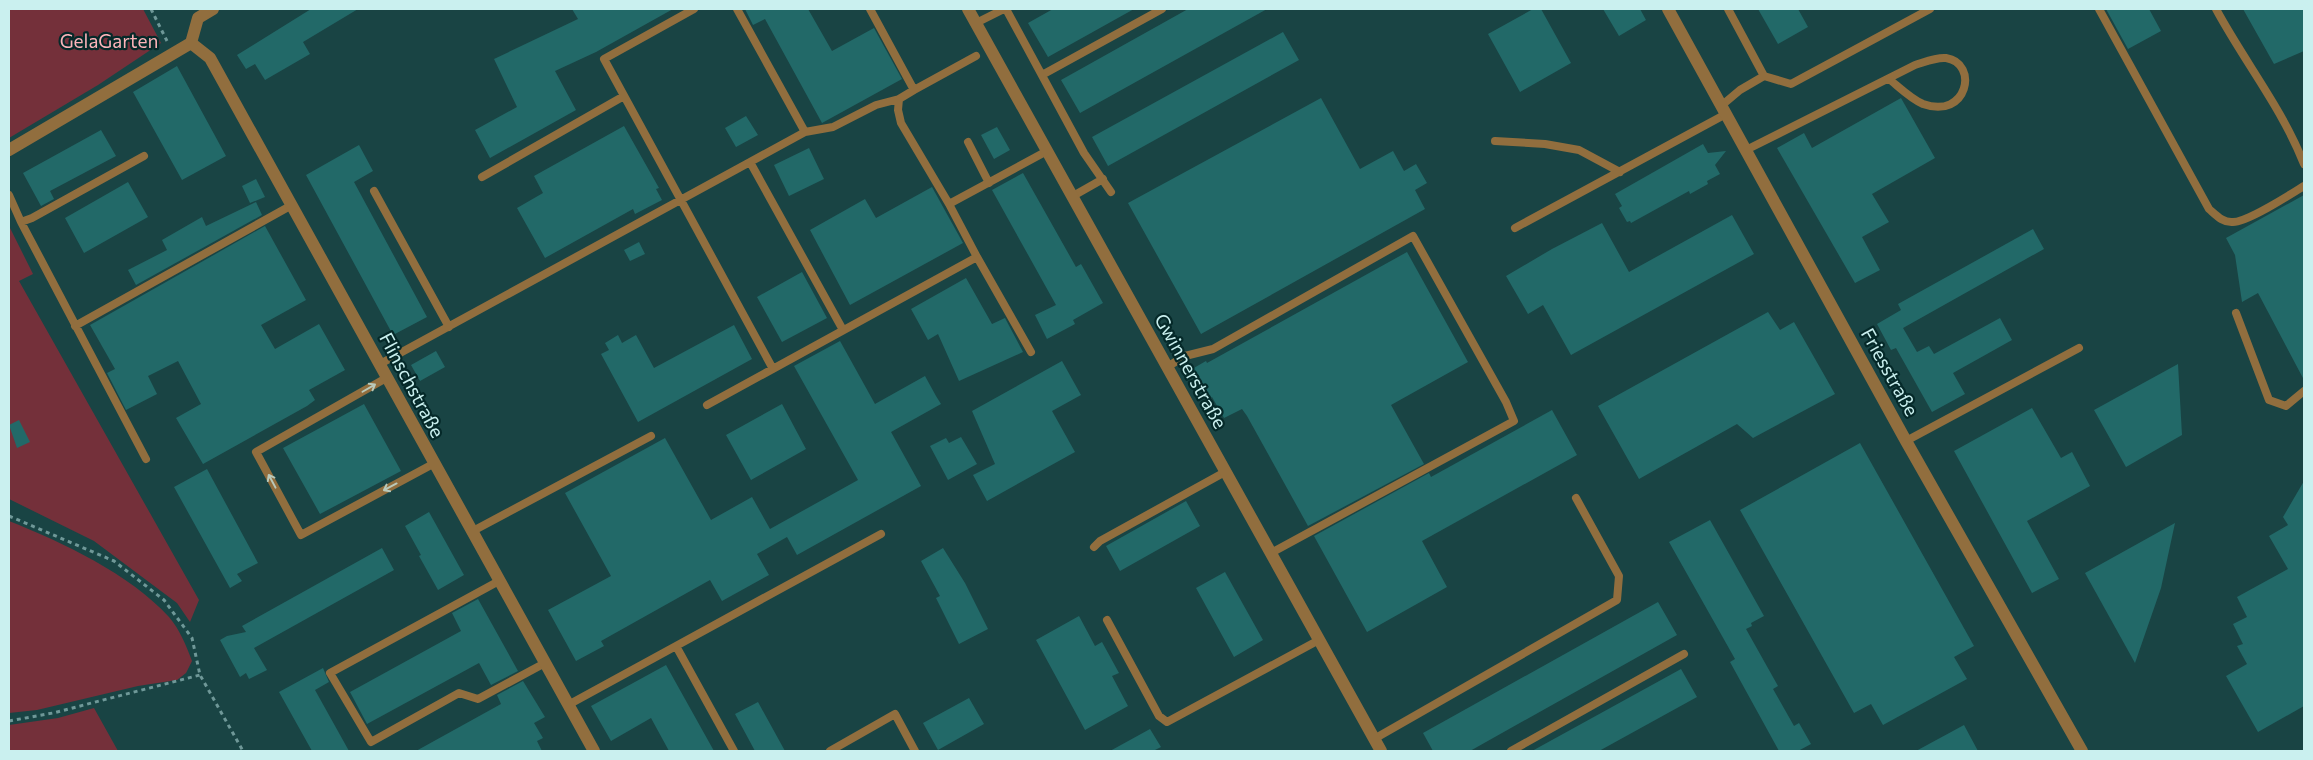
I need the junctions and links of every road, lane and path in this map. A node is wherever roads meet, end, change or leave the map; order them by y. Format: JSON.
{"nodes":[{"id":1,"x":150,"y":9,"type":"edge"},
{"id":2,"x":213,"y":9,"type":"edge"},
{"id":3,"x":694,"y":9,"type":"edge"},
{"id":4,"x":737,"y":9,"type":"edge"},
{"id":5,"x":870,"y":9,"type":"edge"},
{"id":6,"x":968,"y":9,"type":"edge"},
{"id":7,"x":1005,"y":9,"type":"edge"},
{"id":8,"x":1162,"y":9,"type":"edge"},
{"id":9,"x":1668,"y":9,"type":"edge"},
{"id":10,"x":1728,"y":9,"type":"edge"},
{"id":11,"x":1930,"y":9,"type":"edge"},
{"id":12,"x":2099,"y":9,"type":"edge"},
{"id":13,"x":2216,"y":9,"type":"edge"},
{"id":14,"x":976,"y":23,"type":"junction"},
{"id":15,"x":191,"y":43,"type":"junction"},
{"id":16,"x":173,"y":52,"type":"junction"},
{"id":17,"x":976,"y":56,"type":"dead end"},
{"id":18,"x":1042,"y":75,"type":"junction"},
{"id":19,"x":1764,"y":76,"type":"junction"},
{"id":20,"x":1889,"y":79,"type":"junction"},
{"id":21,"x":914,"y":90,"type":"junction"},
{"id":22,"x":624,"y":96,"type":"junction"},
{"id":23,"x":899,"y":99,"type":"junction"},
{"id":24,"x":1724,"y":110,"type":"junction"},
{"id":25,"x":805,"y":132,"type":"junction"},
{"id":26,"x":1495,"y":141,"type":"dead end"},
{"id":27,"x":968,"y":142,"type":"dead end"},
{"id":28,"x":9,"y":150,"type":"edge"},
{"id":29,"x":1746,"y":150,"type":"junction"},
{"id":30,"x":1047,"y":151,"type":"junction"},
{"id":31,"x":144,"y":156,"type":"dead end"},
{"id":32,"x":750,"y":162,"type":"junction"},
{"id":33,"x":2304,"y":164,"type":"edge"},
{"id":34,"x":1620,"y":172,"type":"junction"},
{"id":35,"x":482,"y":177,"type":"dead end"},
{"id":36,"x":1104,"y":179,"type":"junction"},
{"id":37,"x":990,"y":183,"type":"junction"},
{"id":38,"x":2304,"y":186,"type":"edge"},
{"id":39,"x":374,"y":191,"type":"dead end"},
{"id":40,"x":1111,"y":192,"type":"dead end"},
{"id":41,"x":9,"y":195,"type":"edge"},
{"id":42,"x":1072,"y":196,"type":"junction"},
{"id":43,"x":682,"y":200,"type":"junction"},
{"id":44,"x":949,"y":204,"type":"junction"},
{"id":45,"x":292,"y":205,"type":"junction"},
{"id":46,"x":21,"y":222,"type":"junction"},
{"id":47,"x":1515,"y":228,"type":"dead end"},
{"id":48,"x":977,"y":257,"type":"junction"},
{"id":49,"x":2236,"y":313,"type":"dead end"},
{"id":50,"x":75,"y":326,"type":"junction"},
{"id":51,"x":449,"y":327,"type":"junction"},
{"id":52,"x":843,"y":330,"type":"junction"},
{"id":53,"x":2079,"y":348,"type":"dead end"},
{"id":54,"x":1031,"y":352,"type":"dead end"},
{"id":55,"x":380,"y":364,"type":"junction"},
{"id":56,"x":1167,"y":367,"type":"junction"},
{"id":57,"x":773,"y":369,"type":"junction"},
{"id":58,"x":388,"y":377,"type":"junction"},
{"id":59,"x":2304,"y":391,"type":"edge"},
{"id":60,"x":707,"y":405,"type":"dead end"},
{"id":61,"x":651,"y":436,"type":"dead end"},
{"id":62,"x":1906,"y":441,"type":"junction"},
{"id":63,"x":146,"y":460,"type":"dead end"},
{"id":64,"x":433,"y":464,"type":"junction"},
{"id":65,"x":1225,"y":472,"type":"junction"},
{"id":66,"x":1576,"y":498,"type":"dead end"},
{"id":67,"x":9,"y":516,"type":"edge"},
{"id":68,"x":471,"y":532,"type":"junction"},
{"id":69,"x":881,"y":534,"type":"dead end"},
{"id":70,"x":1094,"y":547,"type":"dead end"},
{"id":71,"x":1271,"y":554,"type":"junction"},
{"id":72,"x":498,"y":580,"type":"junction"},
{"id":73,"x":1107,"y":620,"type":"dead end"},
{"id":74,"x":1319,"y":640,"type":"junction"},
{"id":75,"x":676,"y":646,"type":"junction"},
{"id":76,"x":1684,"y":654,"type":"dead end"},
{"id":77,"x":545,"y":663,"type":"junction"},
{"id":78,"x":200,"y":675,"type":"junction"},
{"id":79,"x":568,"y":705,"type":"junction"},
{"id":80,"x":9,"y":721,"type":"edge"},
{"id":81,"x":1374,"y":739,"type":"junction"},
{"id":82,"x":243,"y":751,"type":"edge"},
{"id":83,"x":594,"y":751,"type":"edge"},
{"id":84,"x":734,"y":751,"type":"edge"},
{"id":85,"x":830,"y":751,"type":"edge"},
{"id":86,"x":916,"y":751,"type":"edge"},
{"id":87,"x":1381,"y":751,"type":"edge"},
{"id":88,"x":1511,"y":751,"type":"edge"},
{"id":89,"x":2082,"y":751,"type":"edge"}],
"edges":[{"from":1,"to":16,"type":"path"},
{"from":2,"to":15,"type":"street"},
{"from":3,"to":22,"type":"lane"},
{"from":4,"to":25,"type":"lane"},
{"from":5,"to":21,"type":"lane"},
{"from":6,"to":14,"type":"street","name":"Gwinnerstraße"},
{"from":7,"to":14,"type":"lane"},
{"from":7,"to":18,"type":"lane"},
{"from":8,"to":18,"type":"lane"},
{"from":9,"to":24,"type":"street","name":"Friesstraße"},
{"from":10,"to":19,"type":"lane"},
{"from":11,"to":19,"type":"lane"},
{"from":12,"to":38,"type":"lane"},
{"from":13,"to":33,"type":"lane"},
{"from":14,"to":30,"type":"street","name":"Gwinnerstraße"},
{"from":15,"to":16,"type":"street"},
{"from":15,"to":45,"type":"street","name":"Flinschstraße"},
{"from":16,"to":28,"type":"street"},
{"from":17,"to":21,"type":"lane"},
{"from":18,"to":36,"type":"lane"},
{"from":19,"to":24,"type":"lane"},
{"from":20,"to":20,"type":"lane"},
{"from":20,"to":29,"type":"lane"},
{"from":21,"to":23,"type":"lane"},
{"from":22,"to":35,"type":"lane"},
{"from":22,"to":43,"type":"lane"},
{"from":23,"to":25,"type":"lane"},
{"from":23,"to":44,"type":"lane"},
{"from":24,"to":29,"type":"street","name":"Friesstraße"},
{"from":24,"to":34,"type":"lane"},
{"from":25,"to":32,"type":"lane"},
{"from":26,"to":34,"type":"lane"},
{"from":27,"to":37,"type":"lane"},
{"from":29,"to":62,"type":"street","name":"Friesstraße"},
{"from":30,"to":37,"type":"lane"},
{"from":30,"to":42,"type":"street","name":"Gwinnerstraße"},
{"from":31,"to":46,"type":"lane"},
{"from":32,"to":43,"type":"lane"},
{"from":32,"to":52,"type":"lane"},
{"from":34,"to":47,"type":"lane"},
{"from":36,"to":40,"type":"lane"},
{"from":36,"to":42,"type":"lane"},
{"from":37,"to":44,"type":"lane"},
{"from":39,"to":51,"type":"lane"},
{"from":41,"to":46,"type":"lane"},
{"from":42,"to":56,"type":"street","name":"Gwinnerstraße"},
{"from":43,"to":51,"type":"lane"},
{"from":43,"to":57,"type":"lane"},
{"from":44,"to":48,"type":"lane"},
{"from":45,"to":50,"type":"lane"},
{"from":45,"to":55,"type":"street","name":"Flinschstraße"},
{"from":46,"to":50,"type":"lane"},
{"from":48,"to":52,"type":"lane"},
{"from":48,"to":54,"type":"lane"},
{"from":49,"to":59,"type":"lane"},
{"from":50,"to":63,"type":"lane"},
{"from":51,"to":55,"type":"lane"},
{"from":52,"to":57,"type":"lane"},
{"from":53,"to":62,"type":"lane"},
{"from":55,"to":58,"type":"street","name":"Flinschstraße"},
{"from":56,"to":65,"type":"street","name":"Gwinnerstraße"},
{"from":56,"to":71,"type":"lane"},
{"from":57,"to":60,"type":"lane"},
{"from":58,"to":64,"type":"street","name":"Flinschstraße"},
{"from":64,"to":58,"type":"lane","one_way":true},
{"from":61,"to":68,"type":"lane"},
{"from":62,"to":89,"type":"street","name":"Friesstraße"},
{"from":64,"to":68,"type":"street","name":"Flinschstraße"},
{"from":65,"to":70,"type":"lane"},
{"from":65,"to":71,"type":"street","name":"Gwinnerstraße"},
{"from":66,"to":81,"type":"lane"},
{"from":67,"to":78,"type":"path"},
{"from":68,"to":72,"type":"street","name":"Flinschstraße"},
{"from":69,"to":75,"type":"lane"},
{"from":71,"to":74,"type":"street","name":"Gwinnerstraße"},
{"from":72,"to":77,"type":"street","name":"Flinschstraße"},
{"from":72,"to":77,"type":"lane"},
{"from":73,"to":74,"type":"lane"},
{"from":74,"to":81,"type":"street","name":"Gwinnerstraße"},
{"from":75,"to":79,"type":"lane"},
{"from":75,"to":84,"type":"lane"},
{"from":76,"to":88,"type":"lane"},
{"from":77,"to":79,"type":"street","name":"Flinschstraße"},
{"from":78,"to":80,"type":"path"},
{"from":78,"to":82,"type":"path"},
{"from":79,"to":83,"type":"street","name":"Flinschstraße"},
{"from":81,"to":87,"type":"street","name":"Gwinnerstraße"},
{"from":85,"to":86,"type":"lane"}]}
